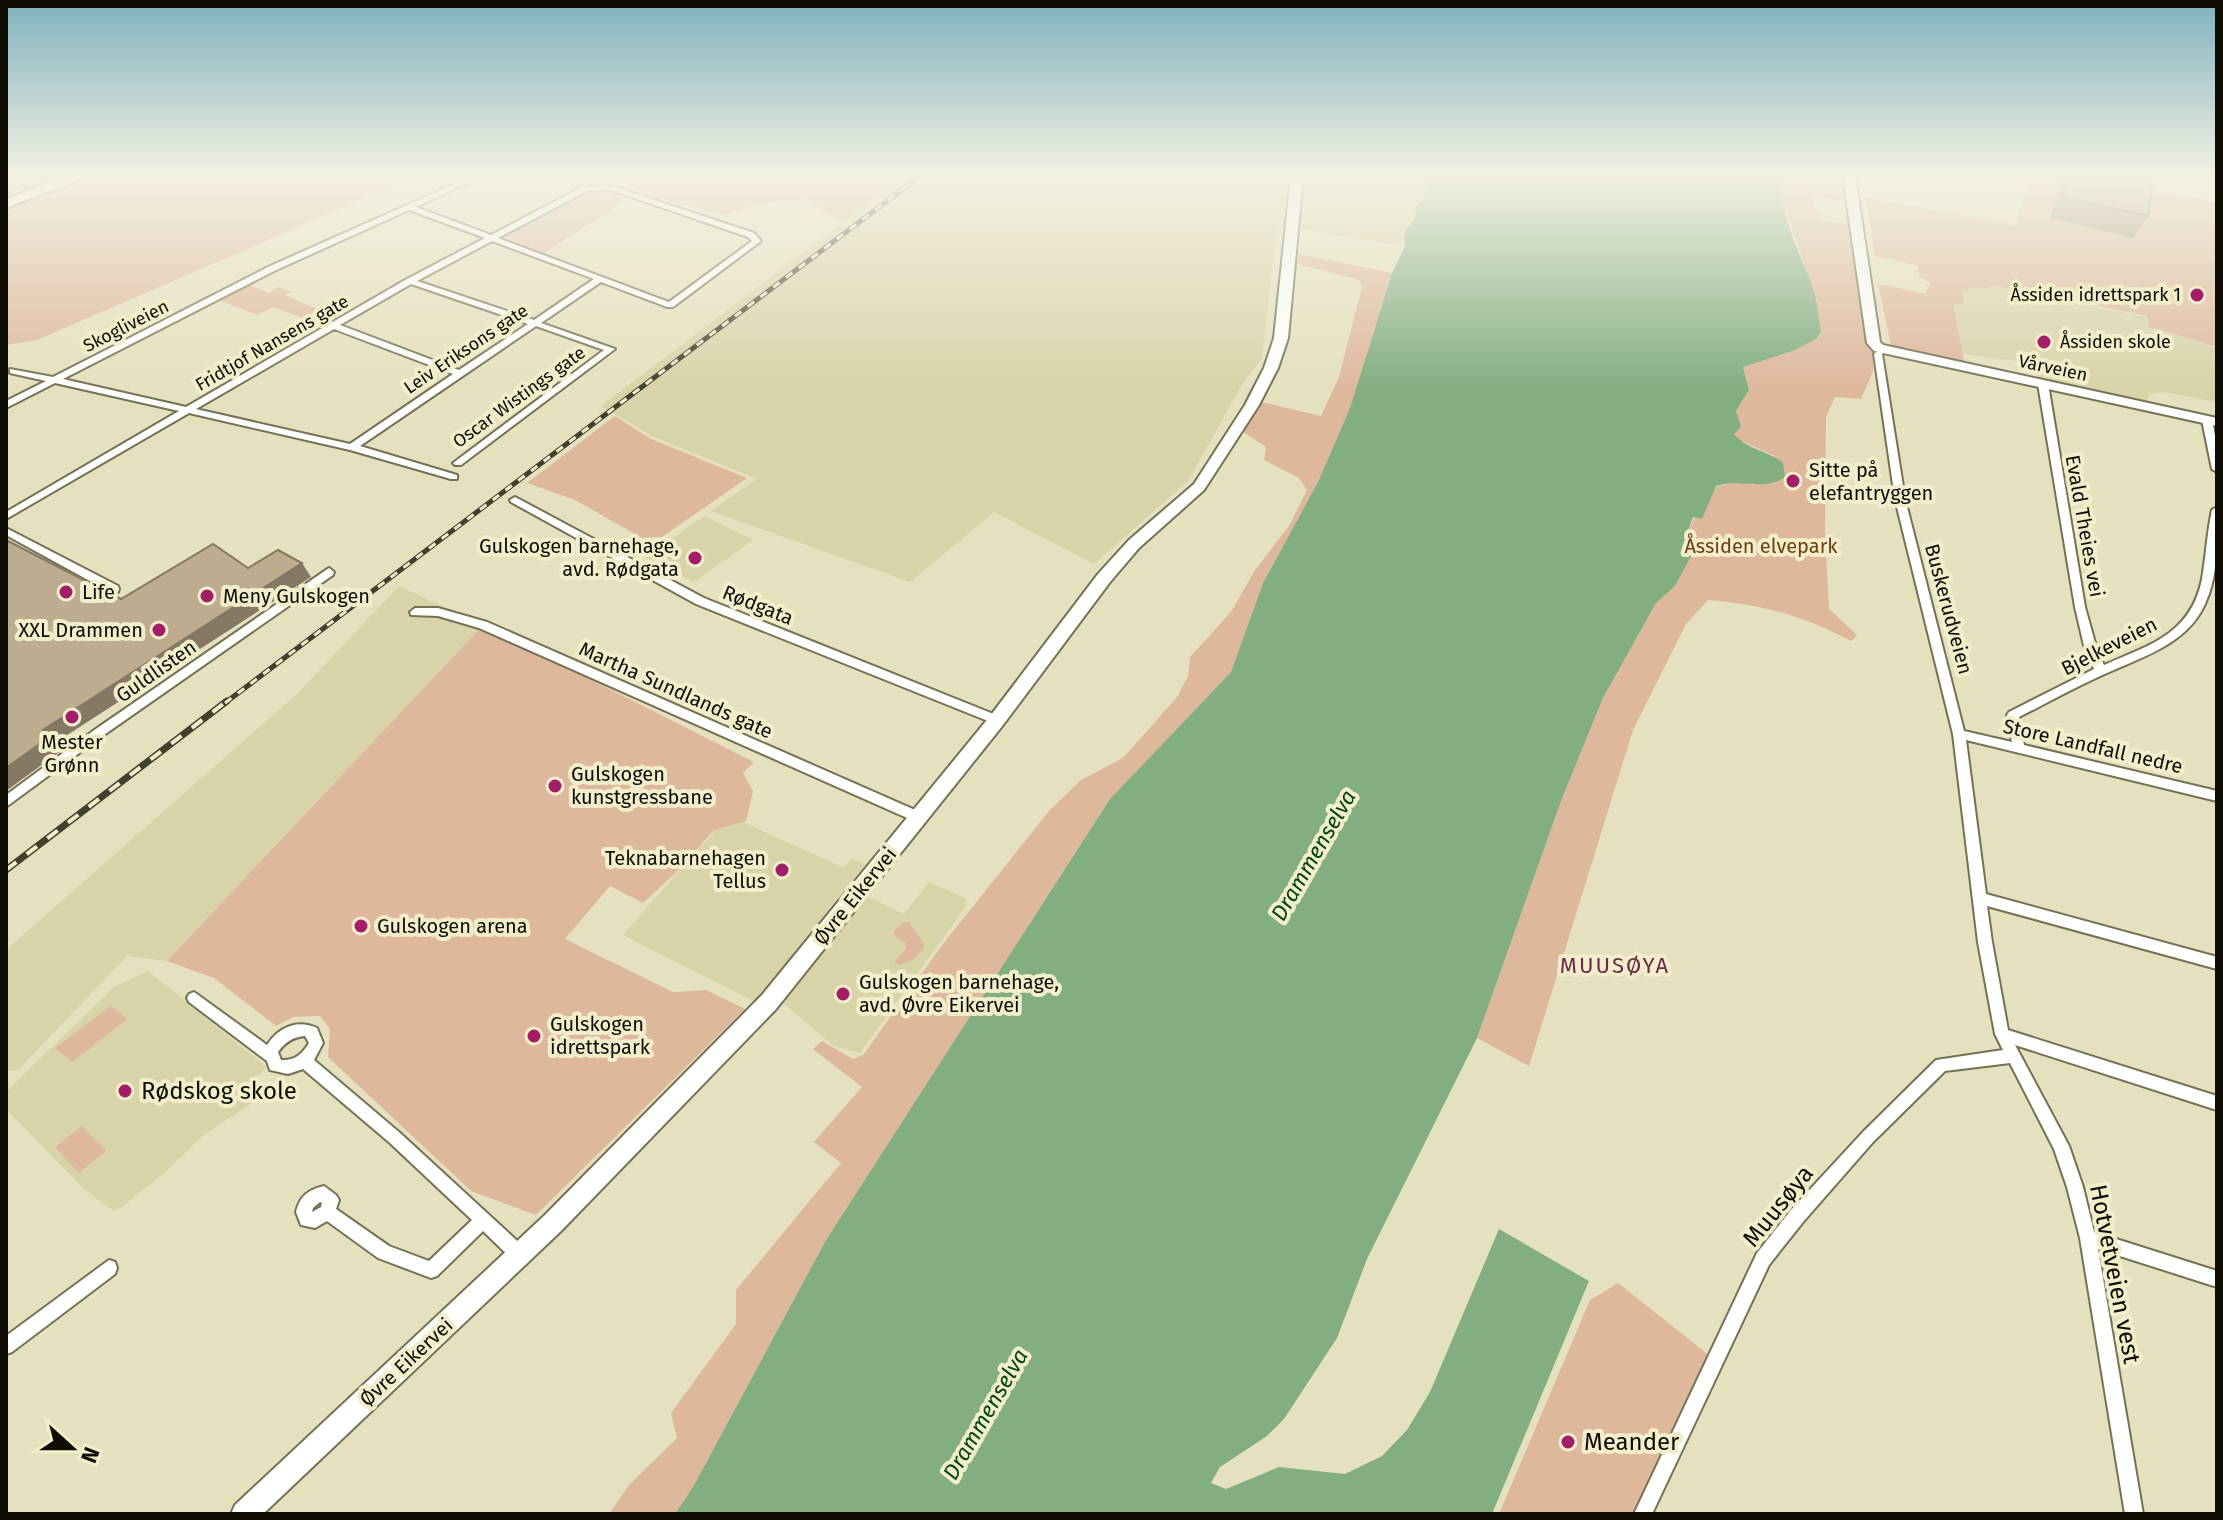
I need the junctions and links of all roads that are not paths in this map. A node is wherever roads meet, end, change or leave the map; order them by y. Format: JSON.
{"nodes":[{"id":1,"x":320,"y":247,"type":"edge"},
{"id":2,"x":474,"y":247,"type":"edge"},
{"id":3,"x":515,"y":247,"type":"edge"},
{"id":4,"x":751,"y":247,"type":"edge"},
{"id":5,"x":1290,"y":247,"type":"edge"},
{"id":6,"x":1860,"y":247,"type":"edge"},
{"id":7,"x":600,"y":279,"type":"junction"},
{"id":8,"x":410,"y":281,"type":"junction"},
{"id":9,"x":533,"y":322,"type":"junction"},
{"id":10,"x":334,"y":326,"type":"junction"},
{"id":11,"x":1882,"y":350,"type":"junction"},
{"id":12,"x":13,"y":371,"type":"dead end"},
{"id":13,"x":458,"y":373,"type":"junction"},
{"id":14,"x":54,"y":381,"type":"junction"},
{"id":15,"x":2043,"y":384,"type":"junction"},
{"id":16,"x":6,"y":405,"type":"edge"},
{"id":17,"x":187,"y":411,"type":"junction"},
{"id":18,"x":2212,"y":421,"type":"edge"},
{"id":19,"x":352,"y":447,"type":"junction"},
{"id":20,"x":458,"y":463,"type":"dead end"},
{"id":21,"x":2217,"y":469,"type":"edge"},
{"id":22,"x":454,"y":477,"type":"dead end"},
{"id":23,"x":515,"y":500,"type":"dead end"},
{"id":24,"x":2217,"y":510,"type":"edge"},
{"id":25,"x":6,"y":516,"type":"edge"},
{"id":26,"x":6,"y":531,"type":"edge"},
{"id":27,"x":329,"y":572,"type":"dead end"},
{"id":28,"x":114,"y":589,"type":"dead end"},
{"id":29,"x":415,"y":612,"type":"dead end"},
{"id":30,"x":2101,"y":671,"type":"junction"},
{"id":31,"x":997,"y":720,"type":"junction"},
{"id":32,"x":1959,"y":734,"type":"junction"},
{"id":33,"x":2019,"y":749,"type":"junction"},
{"id":34,"x":2217,"y":796,"type":"edge"},
{"id":35,"x":6,"y":802,"type":"edge"},
{"id":36,"x":918,"y":817,"type":"junction"},
{"id":37,"x":1979,"y":898,"type":"junction"},
{"id":38,"x":2217,"y":963,"type":"edge"},
{"id":39,"x":194,"y":998,"type":"dead end"},
{"id":40,"x":2002,"y":1034,"type":"junction"},
{"id":41,"x":270,"y":1056,"type":"junction"},
{"id":42,"x":2012,"y":1056,"type":"junction"},
{"id":43,"x":304,"y":1061,"type":"junction"},
{"id":44,"x":2217,"y":1103,"type":"edge"},
{"id":45,"x":327,"y":1212,"type":"dead end"},
{"id":46,"x":483,"y":1220,"type":"junction"},
{"id":47,"x":2088,"y":1238,"type":"junction"},
{"id":48,"x":520,"y":1255,"type":"junction"},
{"id":49,"x":109,"y":1268,"type":"dead end"},
{"id":50,"x":2217,"y":1279,"type":"edge"},
{"id":51,"x":6,"y":1346,"type":"edge"},
{"id":52,"x":244,"y":1514,"type":"edge"},
{"id":53,"x":1643,"y":1514,"type":"edge"},
{"id":54,"x":2134,"y":1514,"type":"edge"}],
"edges":[{"from":1,"to":14,"type":"street","name":"Skogliveien"},
{"from":2,"to":8,"type":"street","name":"Fridtjof Nansens gate"},
{"from":3,"to":7,"type":"street"},
{"from":4,"to":7,"type":"street","name":"Fridtjof Nansens gate"},
{"from":5,"to":31,"type":"main road","name":"Øvre Eikervei"},
{"from":6,"to":11,"type":"main road","name":"Buskerudveien"},
{"from":7,"to":9,"type":"street","name":"Leiv Eriksons gate"},
{"from":8,"to":9,"type":"street"},
{"from":8,"to":10,"type":"street","name":"Fridtjof Nansens gate"},
{"from":9,"to":13,"type":"street","name":"Leiv Eriksons gate"},
{"from":9,"to":20,"type":"street","name":"Oscar Wistings gate"},
{"from":10,"to":13,"type":"street"},
{"from":10,"to":17,"type":"street","name":"Fridtjof Nansens gate"},
{"from":11,"to":15,"type":"main road","name":"Vårveien"},
{"from":11,"to":32,"type":"street","name":"Buskerudveien"},
{"from":12,"to":14,"type":"street"},
{"from":13,"to":19,"type":"street","name":"Leiv Eriksons gate"},
{"from":14,"to":16,"type":"street","name":"Skogliveien"},
{"from":14,"to":17,"type":"street"},
{"from":15,"to":18,"type":"main road","name":"Vårveien"},
{"from":15,"to":30,"type":"street","name":"Evald Theies vei"},
{"from":17,"to":19,"type":"street"},
{"from":17,"to":25,"type":"street","name":"Fridtjof Nansens gate"},
{"from":18,"to":21,"type":"street"},
{"from":19,"to":22,"type":"street"},
{"from":23,"to":31,"type":"street","name":"Rødgata"},
{"from":24,"to":30,"type":"street","name":"Bjelkeveien"},
{"from":26,"to":28,"type":"street"},
{"from":27,"to":35,"type":"street","name":"Guldlisten"},
{"from":29,"to":36,"type":"street","name":"Martha Sundlands gate"},
{"from":30,"to":33,"type":"street","name":"Bjelkeveien"},
{"from":31,"to":36,"type":"main road","name":"Øvre Eikervei"},
{"from":32,"to":33,"type":"street","name":"Store Landfall nedre"},
{"from":32,"to":37,"type":"street","name":"Buskerudveien"},
{"from":33,"to":34,"type":"street","name":"Store Landfall nedre"},
{"from":36,"to":48,"type":"main road","name":"Øvre Eikervei"},
{"from":37,"to":38,"type":"street"},
{"from":37,"to":40,"type":"street","name":"Buskerudveien"},
{"from":39,"to":41,"type":"street"},
{"from":40,"to":42,"type":"street","name":"Buskerudveien"},
{"from":40,"to":44,"type":"street"},
{"from":41,"to":43,"type":"street"},
{"from":41,"to":43,"type":"street"},
{"from":42,"to":47,"type":"street","name":"Hotvetveien vest"},
{"from":42,"to":53,"type":"street","name":"Muusøya"},
{"from":43,"to":46,"type":"street"},
{"from":45,"to":46,"type":"street"},
{"from":46,"to":48,"type":"street"},
{"from":47,"to":50,"type":"street"},
{"from":47,"to":54,"type":"street","name":"Hotvetveien vest"},
{"from":48,"to":52,"type":"main road","name":"Øvre Eikervei"},
{"from":49,"to":51,"type":"street"}]}
